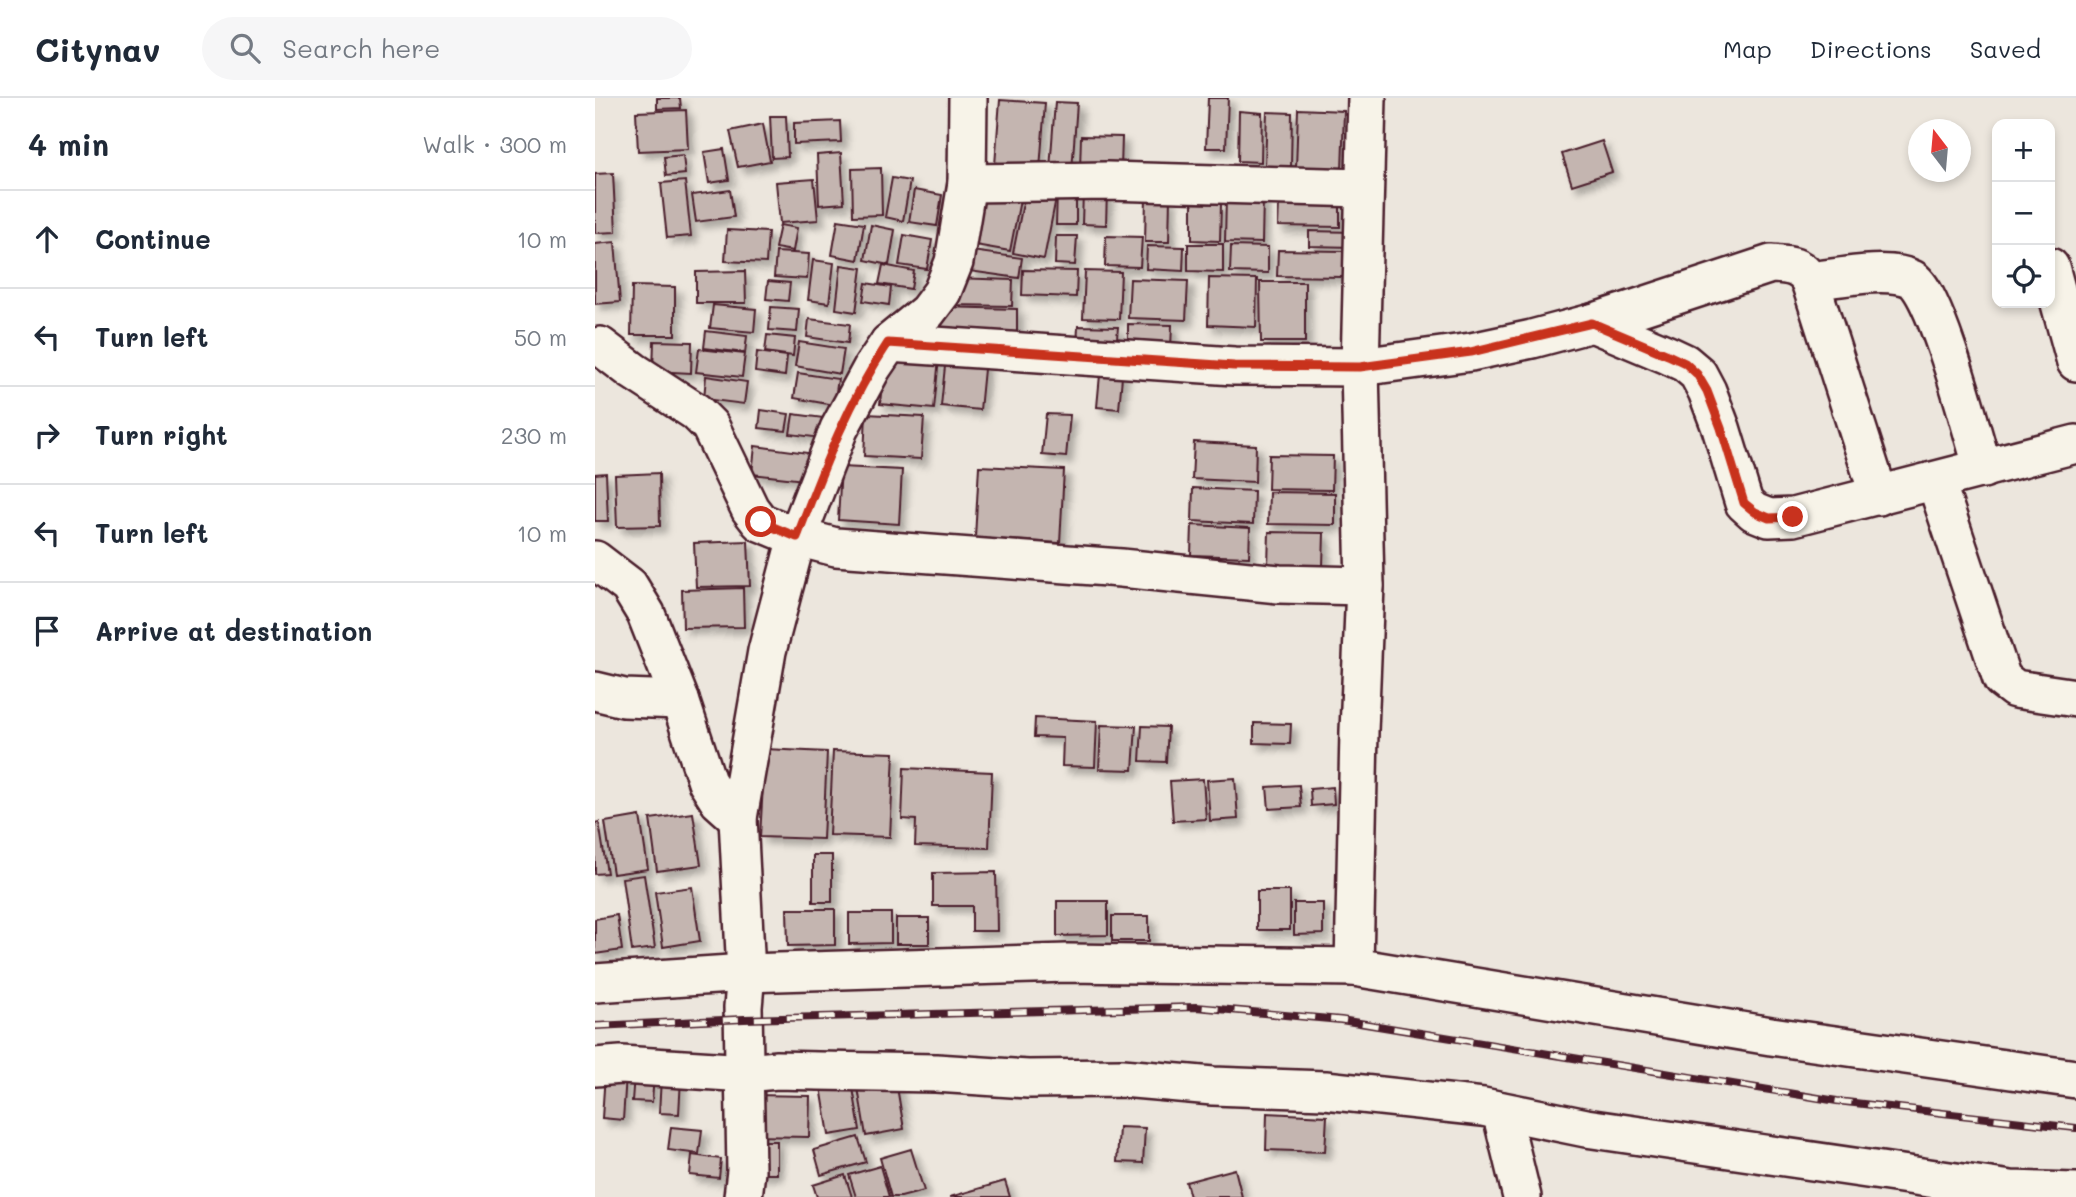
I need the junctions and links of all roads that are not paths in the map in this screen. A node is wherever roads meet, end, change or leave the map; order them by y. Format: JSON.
{"nodes":[{"id":1,"x":968,"y":98,"type":"edge"},
{"id":2,"x":1367,"y":98,"type":"edge"},
{"id":3,"x":967,"y":183,"type":"junction"},
{"id":4,"x":1364,"y":188,"type":"junction"},
{"id":5,"x":1810,"y":281,"type":"junction"},
{"id":6,"x":2055,"y":285,"type":"edge"},
{"id":7,"x":1592,"y":323,"type":"junction"},
{"id":8,"x":888,"y":343,"type":"junction"},
{"id":9,"x":600,"y":345,"type":"dead end"},
{"id":10,"x":2076,"y":362,"type":"edge"},
{"id":11,"x":1360,"y":367,"type":"junction"},
{"id":12,"x":2076,"y":444,"type":"edge"},
{"id":13,"x":1983,"y":469,"type":"junction"},
{"id":14,"x":1936,"y":482,"type":"junction"},
{"id":15,"x":1879,"y":496,"type":"junction"},
{"id":16,"x":797,"y":537,"type":"junction"},
{"id":17,"x":595,"y":560,"type":"edge"},
{"id":18,"x":1365,"y":586,"type":"junction"},
{"id":19,"x":595,"y":691,"type":"edge"},
{"id":20,"x":2076,"y":698,"type":"edge"},
{"id":21,"x":680,"y":700,"type":"junction"},
{"id":22,"x":737,"y":818,"type":"junction"},
{"id":23,"x":1355,"y":967,"type":"junction"},
{"id":24,"x":745,"y":973,"type":"junction"},
{"id":25,"x":595,"y":982,"type":"edge"},
{"id":26,"x":595,"y":1067,"type":"edge"},
{"id":27,"x":746,"y":1073,"type":"junction"},
{"id":28,"x":2076,"y":1079,"type":"edge"},
{"id":29,"x":1501,"y":1111,"type":"junction"},
{"id":30,"x":2076,"y":1192,"type":"edge"},
{"id":31,"x":743,"y":1197,"type":"edge"},
{"id":32,"x":1522,"y":1197,"type":"edge"}],
"edges":[{"from":1,"to":3,"type":"street"},
{"from":2,"to":4,"type":"street"},
{"from":3,"to":4,"type":"street"},
{"from":3,"to":8,"type":"street"},
{"from":4,"to":11,"type":"street"},
{"from":5,"to":7,"type":"street"},
{"from":5,"to":13,"type":"street"},
{"from":5,"to":15,"type":"street"},
{"from":6,"to":10,"type":"street"},
{"from":7,"to":11,"type":"street"},
{"from":7,"to":15,"type":"street"},
{"from":8,"to":11,"type":"street"},
{"from":8,"to":16,"type":"street"},
{"from":9,"to":16,"type":"street"},
{"from":11,"to":18,"type":"street"},
{"from":12,"to":13,"type":"street"},
{"from":13,"to":14,"type":"street"},
{"from":14,"to":15,"type":"street"},
{"from":14,"to":20,"type":"street"},
{"from":16,"to":18,"type":"street"},
{"from":16,"to":22,"type":"street"},
{"from":17,"to":21,"type":"street"},
{"from":18,"to":23,"type":"street"},
{"from":19,"to":21,"type":"street"},
{"from":21,"to":22,"type":"street"},
{"from":22,"to":24,"type":"street"},
{"from":23,"to":24,"type":"street"},
{"from":23,"to":28,"type":"street"},
{"from":24,"to":25,"type":"street"},
{"from":24,"to":27,"type":"street"},
{"from":26,"to":27,"type":"street"},
{"from":27,"to":29,"type":"street"},
{"from":27,"to":31,"type":"street"},
{"from":29,"to":30,"type":"street"},
{"from":29,"to":32,"type":"street"}]}
